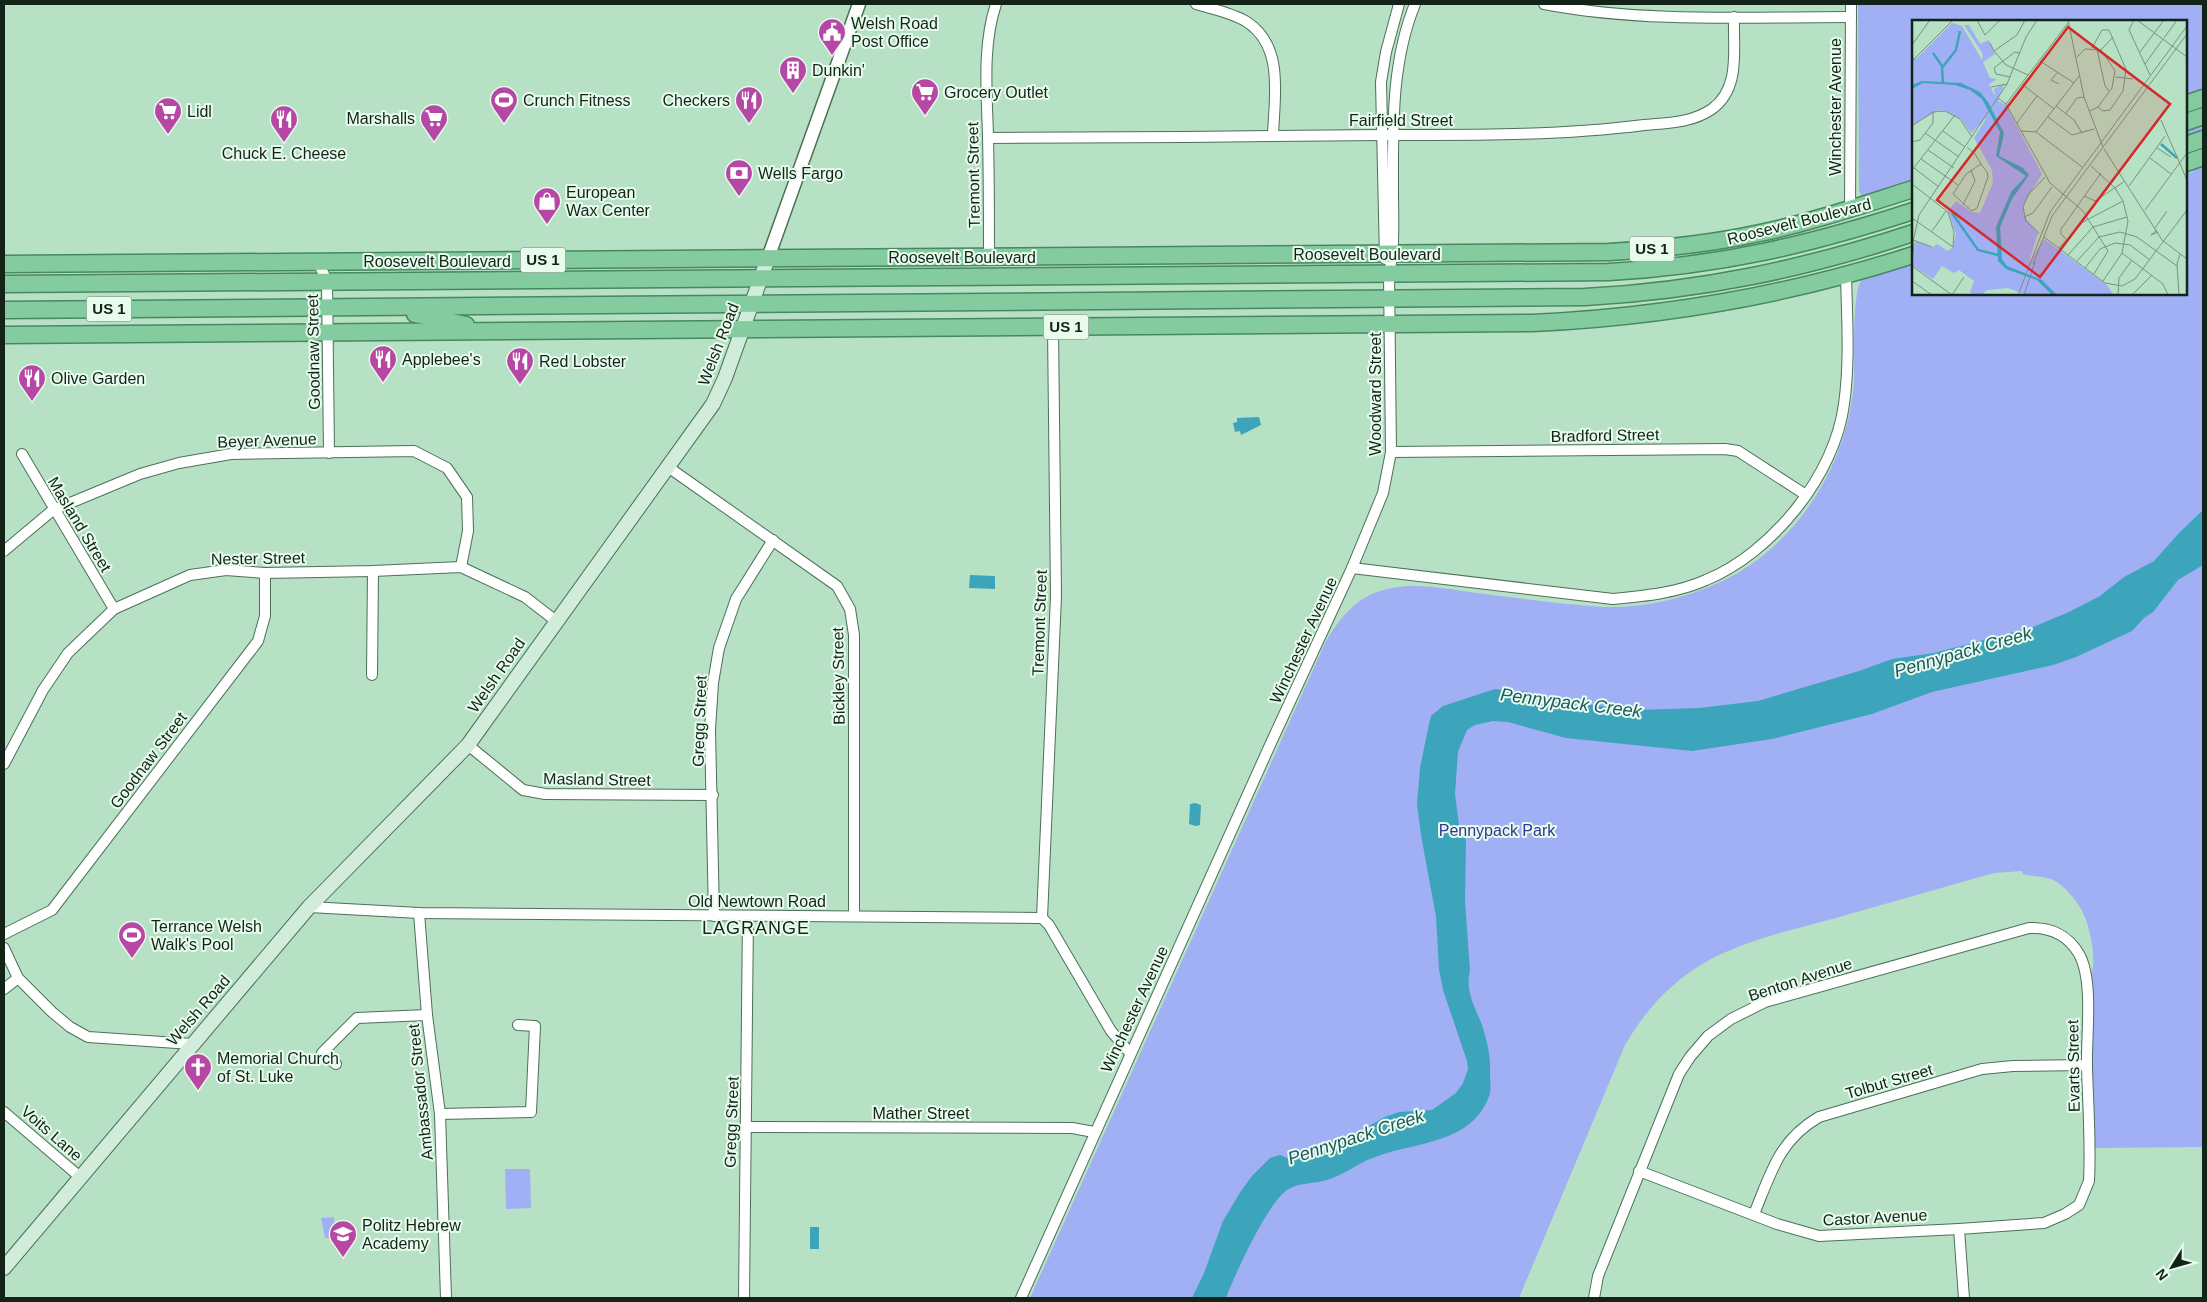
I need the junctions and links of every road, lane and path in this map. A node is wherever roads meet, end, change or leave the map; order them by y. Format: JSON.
{"nodes":[{"id":1,"x":859,"y":4,"type":"edge"},
{"id":2,"x":996,"y":4,"type":"edge"},
{"id":3,"x":1196,"y":4,"type":"edge"},
{"id":4,"x":1399,"y":4,"type":"edge"},
{"id":5,"x":1416,"y":4,"type":"edge"},
{"id":6,"x":1544,"y":4,"type":"edge"},
{"id":7,"x":1851,"y":4,"type":"edge"},
{"id":8,"x":1734,"y":17,"type":"junction"},
{"id":9,"x":1851,"y":17,"type":"junction"},
{"id":10,"x":1388,"y":135,"type":"junction"},
{"id":11,"x":1272,"y":136,"type":"junction"},
{"id":12,"x":988,"y":138,"type":"junction"},
{"id":13,"x":2203,"y":139,"type":"edge"},
{"id":14,"x":2187,"y":144,"type":"edge"},
{"id":15,"x":2203,"y":157,"type":"edge"},
{"id":16,"x":2187,"y":163,"type":"edge"},
{"id":17,"x":1912,"y":189,"type":"edge"},
{"id":18,"x":1912,"y":194,"type":"edge"},
{"id":19,"x":1893,"y":196,"type":"junction"},
{"id":20,"x":1850,"y":210,"type":"junction"},
{"id":21,"x":1912,"y":211,"type":"edge"},
{"id":22,"x":1912,"y":233,"type":"edge"},
{"id":23,"x":1734,"y":238,"type":"junction"},
{"id":24,"x":1389,"y":254,"type":"junction"},
{"id":25,"x":1912,"y":255,"type":"edge"},
{"id":26,"x":988,"y":257,"type":"junction"},
{"id":27,"x":768,"y":258,"type":"junction"},
{"id":28,"x":444,"y":261,"type":"junction"},
{"id":29,"x":318,"y":262,"type":"junction"},
{"id":30,"x":335,"y":262,"type":"junction"},
{"id":31,"x":4,"y":264,"type":"edge"},
{"id":32,"x":1636,"y":270,"type":"junction"},
{"id":33,"x":1390,"y":274,"type":"junction"},
{"id":34,"x":1846,"y":275,"type":"junction"},
{"id":35,"x":760,"y":279,"type":"junction"},
{"id":36,"x":533,"y":280,"type":"junction"},
{"id":37,"x":327,"y":281,"type":"junction"},
{"id":38,"x":4,"y":284,"type":"edge"},
{"id":39,"x":1390,"y":299,"type":"junction"},
{"id":40,"x":751,"y":304,"type":"junction"},
{"id":41,"x":386,"y":307,"type":"junction"},
{"id":42,"x":327,"y":308,"type":"junction"},
{"id":43,"x":4,"y":310,"type":"edge"},
{"id":44,"x":1390,"y":325,"type":"junction"},
{"id":45,"x":1053,"y":328,"type":"junction"},
{"id":46,"x":742,"y":330,"type":"junction"},
{"id":47,"x":496,"y":332,"type":"junction"},
{"id":48,"x":328,"y":333,"type":"junction"},
{"id":49,"x":4,"y":335,"type":"edge"},
{"id":50,"x":1391,"y":452,"type":"junction"},
{"id":51,"x":329,"y":453,"type":"junction"},
{"id":52,"x":22,"y":454,"type":"dead end"},
{"id":53,"x":668,"y":467,"type":"junction"},
{"id":54,"x":1806,"y":495,"type":"junction"},
{"id":55,"x":53,"y":510,"type":"junction"},
{"id":56,"x":773,"y":540,"type":"junction"},
{"id":57,"x":4,"y":552,"type":"edge"},
{"id":58,"x":461,"y":566,"type":"junction"},
{"id":59,"x":1352,"y":568,"type":"junction"},
{"id":60,"x":373,"y":571,"type":"junction"},
{"id":61,"x":265,"y":573,"type":"junction"},
{"id":62,"x":114,"y":609,"type":"junction"},
{"id":63,"x":556,"y":621,"type":"junction"},
{"id":64,"x":372,"y":675,"type":"dead end"},
{"id":65,"x":468,"y":745,"type":"junction"},
{"id":66,"x":4,"y":764,"type":"edge"},
{"id":67,"x":713,"y":795,"type":"junction"},
{"id":68,"x":309,"y":907,"type":"junction"},
{"id":69,"x":420,"y":913,"type":"junction"},
{"id":70,"x":714,"y":916,"type":"junction"},
{"id":71,"x":748,"y":916,"type":"junction"},
{"id":72,"x":854,"y":916,"type":"junction"},
{"id":73,"x":1042,"y":918,"type":"junction"},
{"id":74,"x":4,"y":934,"type":"edge"},
{"id":75,"x":2067,"y":939,"type":"joint"},
{"id":76,"x":4,"y":948,"type":"edge"},
{"id":77,"x":18,"y":978,"type":"junction"},
{"id":78,"x":4,"y":989,"type":"edge"},
{"id":79,"x":427,"y":1015,"type":"junction"},
{"id":80,"x":518,"y":1024,"type":"dead end"},
{"id":81,"x":192,"y":1044,"type":"junction"},
{"id":82,"x":1130,"y":1053,"type":"junction"},
{"id":83,"x":336,"y":1064,"type":"dead end"},
{"id":84,"x":2087,"y":1065,"type":"junction"},
{"id":85,"x":4,"y":1112,"type":"edge"},
{"id":86,"x":440,"y":1114,"type":"junction"},
{"id":87,"x":747,"y":1127,"type":"junction"},
{"id":88,"x":1094,"y":1132,"type":"junction"},
{"id":89,"x":1639,"y":1171,"type":"junction"},
{"id":90,"x":80,"y":1177,"type":"junction"},
{"id":91,"x":2083,"y":1196,"type":"joint"},
{"id":92,"x":1754,"y":1214,"type":"junction"},
{"id":93,"x":1959,"y":1229,"type":"junction"},
{"id":94,"x":4,"y":1268,"type":"edge"},
{"id":95,"x":446,"y":1298,"type":"edge"},
{"id":96,"x":744,"y":1298,"type":"edge"},
{"id":97,"x":1021,"y":1298,"type":"edge"},
{"id":98,"x":1594,"y":1298,"type":"edge"},
{"id":99,"x":1964,"y":1298,"type":"edge"}],
"edges":[{"from":1,"to":27,"type":"street","name":"Welsh Road"},
{"from":2,"to":12,"type":"street","name":"Tremont Street"},
{"from":3,"to":11,"type":"street"},
{"from":4,"to":10,"type":"street","name":"Woodward Street"},
{"from":5,"to":10,"type":"street","name":"Woodward Street"},
{"from":6,"to":8,"type":"street"},
{"from":7,"to":9,"type":"street","name":"Winchester Avenue"},
{"from":8,"to":9,"type":"street"},
{"from":8,"to":10,"type":"street","name":"Fairfield Street"},
{"from":9,"to":20,"type":"street","name":"Winchester Avenue"},
{"from":10,"to":11,"type":"street","name":"Fairfield Street"},
{"from":10,"to":24,"type":"street","name":"Woodward Street"},
{"from":11,"to":12,"type":"street","name":"Fairfield Street"},
{"from":12,"to":26,"type":"street","name":"Tremont Street"},
{"from":13,"to":14,"type":"highway"},
{"from":15,"to":16,"type":"highway"},
{"from":17,"to":19,"type":"highway","name":"Roosevelt Boulevard","number":"US 1"},
{"from":18,"to":19,"type":"highway"},
{"from":19,"to":20,"type":"highway","name":"Roosevelt Boulevard","number":"US 1"},
{"from":20,"to":23,"type":"highway","name":"Roosevelt Boulevard","number":"US 1"},
{"from":21,"to":32,"type":"highway","name":"Roosevelt Boulevard","number":"US 1"},
{"from":22,"to":39,"type":"highway","number":"US 1"},
{"from":23,"to":24,"type":"highway","name":"Roosevelt Boulevard","number":"US 1"},
{"from":23,"to":32,"type":"highway"},
{"from":24,"to":26,"type":"highway","name":"Roosevelt Boulevard","number":"US 1"},
{"from":24,"to":33,"type":"street","name":"Woodward Street"},
{"from":25,"to":34,"type":"highway","number":"US 1"},
{"from":26,"to":27,"type":"highway","name":"Roosevelt Boulevard","number":"US 1"},
{"from":27,"to":28,"type":"highway","name":"Roosevelt Boulevard","number":"US 1"},
{"from":27,"to":35,"type":"main road","name":"Welsh Road"},
{"from":28,"to":30,"type":"highway","name":"Roosevelt Boulevard","number":"US 1"},
{"from":28,"to":36,"type":"highway"},
{"from":29,"to":30,"type":"highway","name":"Roosevelt Boulevard","number":"US 1"},
{"from":29,"to":31,"type":"highway","name":"Roosevelt Boulevard","number":"US 1"},
{"from":29,"to":37,"type":"street","name":"Goodnaw Street"},
{"from":30,"to":37,"type":"street","name":"Goodnaw Street"},
{"from":32,"to":33,"type":"highway","name":"Roosevelt Boulevard","number":"US 1"},
{"from":33,"to":35,"type":"highway","name":"Roosevelt Boulevard","number":"US 1"},
{"from":33,"to":39,"type":"street","name":"Woodward Street"},
{"from":34,"to":44,"type":"highway","number":"US 1"},
{"from":34,"to":54,"type":"street","name":"Winchester Avenue"},
{"from":35,"to":36,"type":"highway","name":"Roosevelt Boulevard","number":"US 1"},
{"from":35,"to":40,"type":"main road","name":"Welsh Road"},
{"from":36,"to":37,"type":"highway","name":"Roosevelt Boulevard","number":"US 1"},
{"from":37,"to":38,"type":"highway","name":"Roosevelt Boulevard","number":"US 1"},
{"from":37,"to":42,"type":"street","name":"Goodnaw Street"},
{"from":39,"to":40,"type":"highway","number":"US 1"},
{"from":39,"to":44,"type":"street","name":"Woodward Street"},
{"from":40,"to":41,"type":"highway","number":"US 1"},
{"from":40,"to":46,"type":"main road","name":"Welsh Road"},
{"from":41,"to":42,"type":"highway","number":"US 1"},
{"from":41,"to":47,"type":"highway"},
{"from":42,"to":43,"type":"highway","number":"US 1"},
{"from":42,"to":48,"type":"street","name":"Goodnaw Street"},
{"from":44,"to":45,"type":"highway","number":"US 1"},
{"from":44,"to":50,"type":"street","name":"Woodward Street"},
{"from":45,"to":46,"type":"highway","number":"US 1"},
{"from":45,"to":73,"type":"street","name":"Tremont Street"},
{"from":46,"to":47,"type":"highway","number":"US 1"},
{"from":46,"to":53,"type":"main road","name":"Welsh Road"},
{"from":47,"to":48,"type":"highway","number":"US 1"},
{"from":48,"to":49,"type":"highway","number":"US 1"},
{"from":48,"to":51,"type":"street","name":"Goodnaw Street"},
{"from":50,"to":54,"type":"street","name":"Bradford Street"},
{"from":50,"to":59,"type":"street","name":"Woodward Street"},
{"from":51,"to":55,"type":"street","name":"Beyer Avenue"},
{"from":51,"to":58,"type":"street","name":"Beyer Avenue"},
{"from":52,"to":55,"type":"street","name":"Masland Street"},
{"from":53,"to":56,"type":"street","name":"Bickley Street"},
{"from":53,"to":63,"type":"main road","name":"Welsh Road"},
{"from":54,"to":59,"type":"street","name":"Winchester Avenue"},
{"from":55,"to":57,"type":"street","name":"Beyer Avenue"},
{"from":55,"to":62,"type":"street","name":"Masland Street"},
{"from":56,"to":67,"type":"street","name":"Gregg Street"},
{"from":56,"to":72,"type":"street","name":"Bickley Street"},
{"from":58,"to":60,"type":"street","name":"Nester Street"},
{"from":58,"to":63,"type":"street","name":"Nester Street"},
{"from":59,"to":82,"type":"street","name":"Winchester Avenue"},
{"from":60,"to":61,"type":"street","name":"Nester Street"},
{"from":60,"to":64,"type":"street"},
{"from":61,"to":62,"type":"street","name":"Nester Street"},
{"from":61,"to":74,"type":"street","name":"Goodnaw Street"},
{"from":62,"to":66,"type":"street","name":"Nester Street"},
{"from":63,"to":65,"type":"main road","name":"Welsh Road"},
{"from":65,"to":67,"type":"street","name":"Masland Street"},
{"from":65,"to":68,"type":"main road","name":"Welsh Road"},
{"from":67,"to":70,"type":"street","name":"Gregg Street"},
{"from":68,"to":69,"type":"street","name":"Old Newtown Road"},
{"from":68,"to":81,"type":"main road","name":"Welsh Road"},
{"from":69,"to":70,"type":"street","name":"Old Newtown Road"},
{"from":69,"to":79,"type":"street","name":"Ambassador Street"},
{"from":70,"to":71,"type":"street","name":"Old Newtown Road"},
{"from":71,"to":72,"type":"street","name":"Old Newtown Road"},
{"from":71,"to":87,"type":"street","name":"Gregg Street"},
{"from":72,"to":73,"type":"street","name":"Old Newtown Road"},
{"from":73,"to":82,"type":"street"},
{"from":75,"to":84,"type":"street","name":"Evarts Street"},
{"from":75,"to":89,"type":"street","name":"Benton Avenue"},
{"from":76,"to":77,"type":"street"},
{"from":77,"to":78,"type":"street"},
{"from":77,"to":81,"type":"street"},
{"from":79,"to":83,"type":"street"},
{"from":79,"to":86,"type":"street","name":"Ambassador Street"},
{"from":80,"to":86,"type":"street"},
{"from":81,"to":90,"type":"main road","name":"Welsh Road"},
{"from":82,"to":88,"type":"street","name":"Winchester Avenue"},
{"from":84,"to":91,"type":"street","name":"Evarts Street"},
{"from":84,"to":92,"type":"street","name":"Tolbut Street"},
{"from":85,"to":90,"type":"street","name":"Voits Lane"},
{"from":86,"to":95,"type":"street","name":"Ambassador Street"},
{"from":87,"to":88,"type":"street","name":"Mather Street"},
{"from":87,"to":96,"type":"street","name":"Gregg Street"},
{"from":88,"to":97,"type":"street","name":"Winchester Avenue"},
{"from":89,"to":92,"type":"street","name":"Castor Avenue"},
{"from":89,"to":98,"type":"street","name":"Benton Avenue"},
{"from":90,"to":94,"type":"main road","name":"Welsh Road"},
{"from":91,"to":93,"type":"street","name":"Castor Avenue"},
{"from":92,"to":93,"type":"street","name":"Castor Avenue"},
{"from":93,"to":99,"type":"street"}]}
